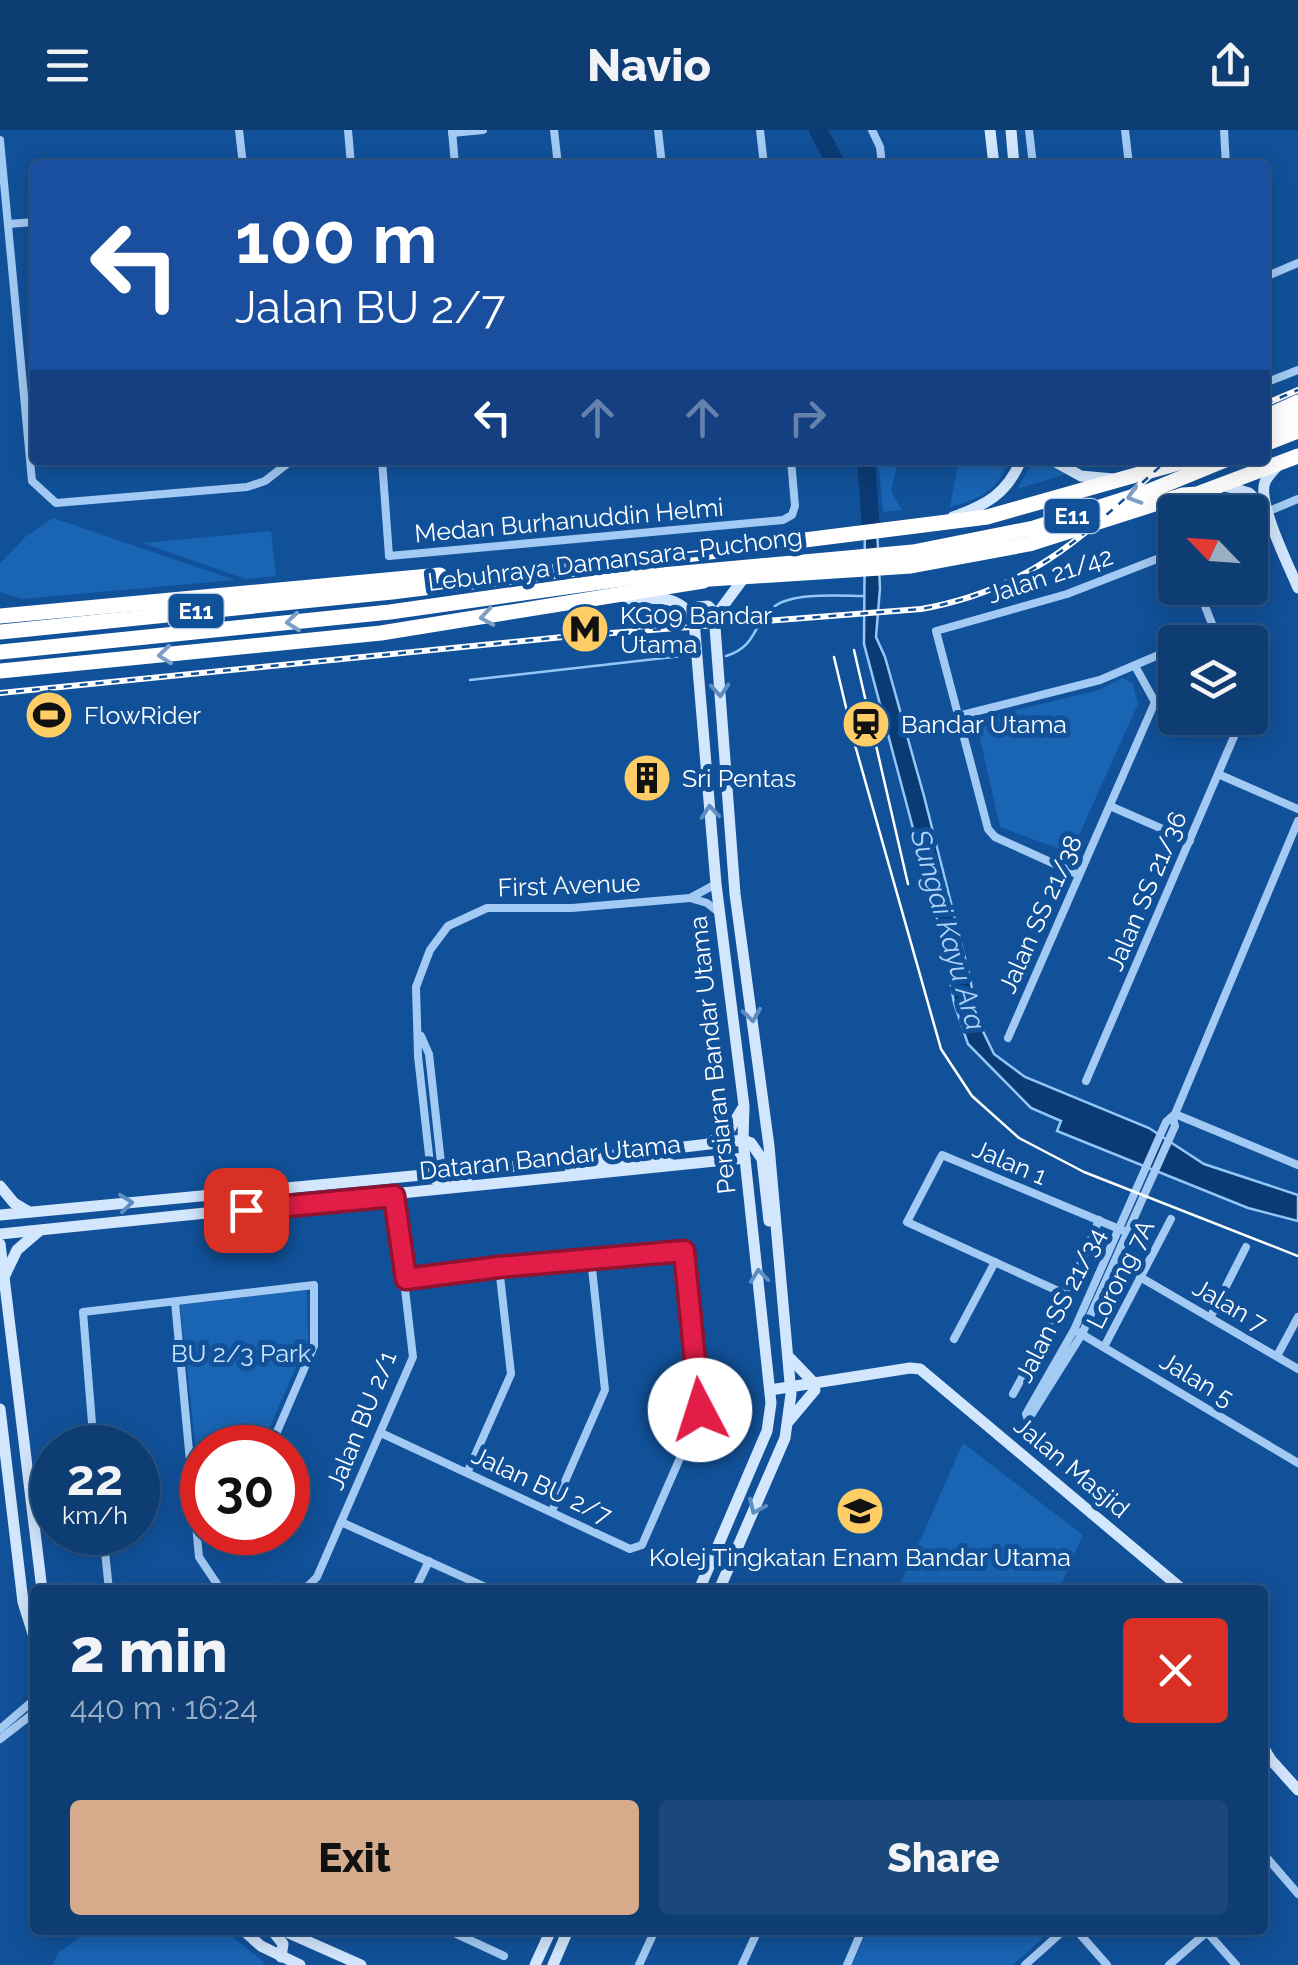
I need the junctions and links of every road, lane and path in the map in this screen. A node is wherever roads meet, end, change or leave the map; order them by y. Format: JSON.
{"nodes":[{"id":1,"x":240,"y":130,"type":"edge"},
{"id":2,"x":348,"y":130,"type":"edge"},
{"id":3,"x":483,"y":130,"type":"edge"},
{"id":4,"x":554,"y":130,"type":"edge"},
{"id":5,"x":658,"y":130,"type":"edge"},
{"id":6,"x":760,"y":130,"type":"edge"},
{"id":7,"x":872,"y":130,"type":"edge"},
{"id":8,"x":990,"y":130,"type":"edge"},
{"id":9,"x":1011,"y":130,"type":"edge"},
{"id":10,"x":1029,"y":130,"type":"edge"},
{"id":11,"x":1125,"y":130,"type":"edge"},
{"id":12,"x":1224,"y":130,"type":"edge"},
{"id":13,"x":452,"y":131,"type":"edge"},
{"id":14,"x":0,"y":140,"type":"edge"},
{"id":15,"x":243,"y":160,"type":"edge"},
{"id":16,"x":351,"y":160,"type":"edge"},
{"id":17,"x":455,"y":160,"type":"edge"},
{"id":18,"x":557,"y":160,"type":"edge"},
{"id":19,"x":661,"y":160,"type":"edge"},
{"id":20,"x":763,"y":160,"type":"edge"},
{"id":21,"x":881,"y":160,"type":"edge"},
{"id":22,"x":993,"y":160,"type":"edge"},
{"id":23,"x":1014,"y":160,"type":"edge"},
{"id":24,"x":1032,"y":160,"type":"edge"},
{"id":25,"x":1128,"y":160,"type":"edge"},
{"id":26,"x":1226,"y":160,"type":"edge"},
{"id":27,"x":30,"y":222,"type":"edge"},
{"id":28,"x":8,"y":224,"type":"junction"},
{"id":29,"x":1298,"y":263,"type":"edge"},
{"id":30,"x":1270,"y":275,"type":"edge"},
{"id":31,"x":1298,"y":370,"type":"edge"},
{"id":32,"x":1270,"y":381,"type":"edge"},
{"id":33,"x":1298,"y":402,"type":"edge"},
{"id":34,"x":30,"y":408,"type":"edge"},
{"id":35,"x":1270,"y":416,"type":"edge"},
{"id":36,"x":1298,"y":417,"type":"edge"},
{"id":37,"x":1270,"y":430,"type":"edge"},
{"id":38,"x":1298,"y":431,"type":"edge"},
{"id":39,"x":1270,"y":442,"type":"edge"},
{"id":40,"x":1298,"y":445,"type":"edge"},
{"id":41,"x":1298,"y":456,"type":"edge"},
{"id":42,"x":1270,"y":459,"type":"edge"},
{"id":43,"x":1270,"y":460,"type":"edge"},
{"id":44,"x":32,"y":465,"type":"edge"},
{"id":45,"x":285,"y":465,"type":"edge"},
{"id":46,"x":382,"y":465,"type":"edge"},
{"id":47,"x":792,"y":465,"type":"edge"},
{"id":48,"x":1018,"y":465,"type":"edge"},
{"id":49,"x":1061,"y":465,"type":"edge"},
{"id":50,"x":1172,"y":465,"type":"edge"},
{"id":51,"x":1212,"y":465,"type":"edge"},
{"id":52,"x":1254,"y":465,"type":"edge"},
{"id":53,"x":1259,"y":465,"type":"edge"},
{"id":54,"x":1267,"y":465,"type":"edge"},
{"id":55,"x":1119,"y":480,"type":"junction"},
{"id":56,"x":1222,"y":485,"type":"junction"},
{"id":57,"x":1184,"y":495,"type":"edge"},
{"id":58,"x":1187,"y":495,"type":"edge"},
{"id":59,"x":1251,"y":495,"type":"edge"},
{"id":60,"x":1266,"y":495,"type":"edge"},
{"id":61,"x":1298,"y":499,"type":"edge"},
{"id":62,"x":1158,"y":504,"type":"edge"},
{"id":63,"x":1268,"y":512,"type":"joint"},
{"id":64,"x":935,"y":523,"type":"junction"},
{"id":65,"x":912,"y":559,"type":"junction"},
{"id":66,"x":1158,"y":559,"type":"edge"},
{"id":67,"x":848,"y":565,"type":"junction"},
{"id":68,"x":544,"y":571,"type":"junction"},
{"id":69,"x":742,"y":579,"type":"junction"},
{"id":70,"x":611,"y":580,"type":"junction"},
{"id":71,"x":704,"y":581,"type":"junction"},
{"id":72,"x":1298,"y":588,"type":"edge"},
{"id":73,"x":584,"y":602,"type":"junction"},
{"id":74,"x":0,"y":604,"type":"edge"},
{"id":75,"x":45,"y":611,"type":"junction"},
{"id":76,"x":0,"y":616,"type":"edge"},
{"id":77,"x":694,"y":621,"type":"junction"},
{"id":78,"x":716,"y":627,"type":"junction"},
{"id":79,"x":0,"y":632,"type":"edge"},
{"id":80,"x":0,"y":652,"type":"edge"},
{"id":81,"x":1158,"y":656,"type":"edge"},
{"id":82,"x":1135,"y":666,"type":"junction"},
{"id":83,"x":0,"y":668,"type":"edge"},
{"id":84,"x":958,"y":716,"type":"junction"},
{"id":85,"x":1235,"y":735,"type":"edge"},
{"id":86,"x":724,"y":739,"type":"junction"},
{"id":87,"x":704,"y":740,"type":"junction"},
{"id":88,"x":1218,"y":774,"type":"junction"},
{"id":89,"x":1110,"y":806,"type":"junction"},
{"id":90,"x":1298,"y":809,"type":"edge"},
{"id":91,"x":1298,"y":821,"type":"edge"},
{"id":92,"x":1190,"y":840,"type":"junction"},
{"id":93,"x":1079,"y":875,"type":"junction"},
{"id":94,"x":716,"y":884,"type":"junction"},
{"id":95,"x":690,"y":898,"type":"junction"},
{"id":96,"x":719,"y":913,"type":"junction"},
{"id":97,"x":1008,"y":1038,"type":"dead end"},
{"id":98,"x":758,"y":1061,"type":"junction"},
{"id":99,"x":1086,"y":1081,"type":"dead end"},
{"id":100,"x":744,"y":1106,"type":"junction"},
{"id":101,"x":1172,"y":1120,"type":"junction"},
{"id":102,"x":707,"y":1144,"type":"junction"},
{"id":103,"x":749,"y":1144,"type":"junction"},
{"id":104,"x":746,"y":1158,"type":"junction"},
{"id":105,"x":721,"y":1161,"type":"junction"},
{"id":106,"x":1298,"y":1165,"type":"edge"},
{"id":107,"x":675,"y":1166,"type":"junction"},
{"id":108,"x":437,"y":1172,"type":"junction"},
{"id":109,"x":750,"y":1183,"type":"junction"},
{"id":110,"x":0,"y":1186,"type":"edge"},
{"id":111,"x":394,"y":1196,"type":"junction"},
{"id":112,"x":29,"y":1212,"type":"junction"},
{"id":113,"x":0,"y":1215,"type":"edge"},
{"id":114,"x":1170,"y":1219,"type":"dead end"},
{"id":115,"x":1098,"y":1220,"type":"junction"},
{"id":116,"x":41,"y":1230,"type":"junction"},
{"id":117,"x":1124,"y":1231,"type":"junction"},
{"id":118,"x":0,"y":1234,"type":"edge"},
{"id":119,"x":0,"y":1244,"type":"edge"},
{"id":120,"x":779,"y":1246,"type":"junction"},
{"id":121,"x":1246,"y":1247,"type":"dead end"},
{"id":122,"x":591,"y":1259,"type":"junction"},
{"id":123,"x":996,"y":1262,"type":"junction"},
{"id":124,"x":499,"y":1267,"type":"junction"},
{"id":125,"x":4,"y":1278,"type":"junction"},
{"id":126,"x":1140,"y":1278,"type":"junction"},
{"id":127,"x":406,"y":1279,"type":"junction"},
{"id":128,"x":1066,"y":1294,"type":"junction"},
{"id":129,"x":175,"y":1302,"type":"junction"},
{"id":130,"x":1211,"y":1316,"type":"junction"},
{"id":131,"x":1298,"y":1316,"type":"edge"},
{"id":132,"x":1078,"y":1332,"type":"junction"},
{"id":133,"x":954,"y":1339,"type":"dead end"},
{"id":134,"x":1104,"y":1347,"type":"junction"},
{"id":135,"x":1277,"y":1356,"type":"junction"},
{"id":136,"x":790,"y":1358,"type":"junction"},
{"id":137,"x":1298,"y":1368,"type":"edge"},
{"id":138,"x":814,"y":1386,"type":"junction"},
{"id":139,"x":791,"y":1390,"type":"junction"},
{"id":140,"x":771,"y":1394,"type":"junction"},
{"id":141,"x":1014,"y":1394,"type":"dead end"},
{"id":142,"x":0,"y":1409,"type":"edge"},
{"id":143,"x":788,"y":1422,"type":"junction"},
{"id":144,"x":92,"y":1425,"type":"edge"},
{"id":145,"x":188,"y":1425,"type":"edge"},
{"id":146,"x":280,"y":1425,"type":"edge"},
{"id":147,"x":381,"y":1433,"type":"junction"},
{"id":148,"x":1298,"y":1463,"type":"edge"},
{"id":149,"x":468,"y":1471,"type":"junction"},
{"id":150,"x":552,"y":1511,"type":"junction"},
{"id":151,"x":341,"y":1522,"type":"junction"},
{"id":152,"x":105,"y":1555,"type":"edge"},
{"id":153,"x":201,"y":1555,"type":"edge"},
{"id":154,"x":429,"y":1561,"type":"junction"},
{"id":155,"x":41,"y":1585,"type":"edge"},
{"id":156,"x":108,"y":1585,"type":"edge"},
{"id":157,"x":216,"y":1585,"type":"edge"},
{"id":158,"x":309,"y":1585,"type":"edge"},
{"id":159,"x":417,"y":1585,"type":"edge"},
{"id":160,"x":481,"y":1585,"type":"edge"},
{"id":161,"x":700,"y":1585,"type":"edge"},
{"id":162,"x":721,"y":1585,"type":"edge"},
{"id":163,"x":1177,"y":1585,"type":"edge"},
{"id":164,"x":30,"y":1624,"type":"edge"},
{"id":165,"x":30,"y":1703,"type":"edge"},
{"id":166,"x":30,"y":1716,"type":"edge"},
{"id":167,"x":0,"y":1729,"type":"edge"},
{"id":168,"x":0,"y":1739,"type":"edge"},
{"id":169,"x":1268,"y":1755,"type":"edge"},
{"id":170,"x":1298,"y":1790,"type":"edge"},
{"id":171,"x":1268,"y":1859,"type":"edge"},
{"id":172,"x":1298,"y":1894,"type":"edge"},
{"id":173,"x":248,"y":1935,"type":"edge"},
{"id":174,"x":276,"y":1935,"type":"edge"},
{"id":175,"x":293,"y":1935,"type":"edge"},
{"id":176,"x":467,"y":1935,"type":"edge"},
{"id":177,"x":549,"y":1935,"type":"edge"},
{"id":178,"x":566,"y":1935,"type":"edge"},
{"id":179,"x":653,"y":1935,"type":"edge"},
{"id":180,"x":756,"y":1935,"type":"edge"},
{"id":181,"x":860,"y":1935,"type":"edge"},
{"id":182,"x":1059,"y":1935,"type":"edge"},
{"id":183,"x":1082,"y":1935,"type":"edge"},
{"id":184,"x":1202,"y":1935,"type":"edge"},
{"id":185,"x":1210,"y":1935,"type":"edge"},
{"id":186,"x":504,"y":1956,"type":"dead end"},
{"id":187,"x":274,"y":1960,"type":"edge"},
{"id":188,"x":300,"y":1965,"type":"edge"},
{"id":189,"x":361,"y":1965,"type":"edge"},
{"id":190,"x":535,"y":1965,"type":"edge"},
{"id":191,"x":553,"y":1965,"type":"edge"},
{"id":192,"x":640,"y":1965,"type":"edge"},
{"id":193,"x":742,"y":1965,"type":"edge"},
{"id":194,"x":847,"y":1965,"type":"edge"},
{"id":195,"x":1025,"y":1965,"type":"edge"},
{"id":196,"x":1107,"y":1965,"type":"edge"},
{"id":197,"x":1170,"y":1965,"type":"edge"},
{"id":198,"x":1236,"y":1965,"type":"edge"}],
"edges":[{"from":1,"to":15,"type":"street"},
{"from":2,"to":16,"type":"street"},
{"from":3,"to":13,"type":"street"},
{"from":4,"to":18,"type":"street"},
{"from":5,"to":19,"type":"street"},
{"from":6,"to":20,"type":"street"},
{"from":7,"to":21,"type":"street"},
{"from":8,"to":22,"type":"main road"},
{"from":9,"to":23,"type":"main road"},
{"from":10,"to":24,"type":"street"},
{"from":11,"to":25,"type":"street"},
{"from":12,"to":26,"type":"street"},
{"from":13,"to":17,"type":"street"},
{"from":14,"to":28,"type":"street"},
{"from":27,"to":28,"type":"street"},
{"from":28,"to":34,"type":"street"},
{"from":29,"to":30,"type":"street"},
{"from":31,"to":32,"type":"street"},
{"from":33,"to":35,"type":"highway"},
{"from":36,"to":37,"type":"highway"},
{"from":38,"to":39,"type":"highway"},
{"from":40,"to":42,"type":"highway"},
{"from":41,"to":43,"type":"highway"},
{"from":44,"to":45,"type":"street"},
{"from":46,"to":47,"type":"street","name":"Medan Burhanuddin Helmi"},
{"from":48,"to":64,"type":"main road"},
{"from":49,"to":55,"type":"main road"},
{"from":50,"to":55,"type":"highway","name":"Lebuhraya Damansara–Puchong","number":"E11"},
{"from":51,"to":65,"type":"highway","number":"E11","one_way":true},
{"from":52,"to":57,"type":"highway"},
{"from":53,"to":56,"type":"highway"},
{"from":54,"to":60,"type":"main road"},
{"from":55,"to":64,"type":"highway","name":"Lebuhraya Damansara–Puchong","number":"E11"},
{"from":56,"to":58,"type":"highway"},
{"from":56,"to":59,"type":"main road"},
{"from":61,"to":63,"type":"street"},
{"from":62,"to":65,"type":"highway"},
{"from":63,"to":72,"type":"main road"},
{"from":64,"to":68,"type":"highway","name":"Lebuhraya Damansara–Puchong","number":"E11"},
{"from":65,"to":67,"type":"highway"},
{"from":66,"to":84,"type":"street","name":"Jalan 21/42"},
{"from":67,"to":69,"type":"highway"},
{"from":67,"to":70,"type":"highway","name":"Lebuhraya Damansara–Puchong","number":"E11"},
{"from":68,"to":75,"type":"highway"},
{"from":68,"to":79,"type":"highway","name":"Lebuhraya Damansara–Puchong","number":"E11"},
{"from":69,"to":71,"type":"highway"},
{"from":69,"to":78,"type":"main road"},
{"from":70,"to":71,"type":"highway"},
{"from":70,"to":80,"type":"highway","name":"Lebuhraya Damansara–Puchong","number":"E11","one_way":true},
{"from":71,"to":73,"type":"highway"},
{"from":73,"to":77,"type":"main road"},
{"from":73,"to":83,"type":"highway","one_way":true},
{"from":74,"to":75,"type":"highway"},
{"from":75,"to":76,"type":"highway"},
{"from":77,"to":78,"type":"main road"},
{"from":77,"to":87,"type":"main road","name":"Persiaran Bandar Utama"},
{"from":78,"to":86,"type":"main road","name":"Persiaran Bandar Utama","one_way":true},
{"from":81,"to":82,"type":"street"},
{"from":82,"to":84,"type":"street"},
{"from":82,"to":89,"type":"street","name":"Jalan SS 21/38"},
{"from":84,"to":93,"type":"street"},
{"from":85,"to":88,"type":"street","name":"Jalan SS 21/36"},
{"from":86,"to":87,"type":"main road"},
{"from":86,"to":98,"type":"main road","name":"Persiaran Bandar Utama","one_way":true},
{"from":94,"to":87,"type":"main road","name":"Persiaran Bandar Utama","one_way":true},
{"from":88,"to":90,"type":"street"},
{"from":88,"to":92,"type":"street","name":"Jalan SS 21/36"},
{"from":89,"to":92,"type":"street"},
{"from":89,"to":93,"type":"street","name":"Jalan SS 21/38"},
{"from":91,"to":101,"type":"street","name":"Jalan SS 21/34"},
{"from":92,"to":99,"type":"street","name":"Jalan SS 21/36"},
{"from":93,"to":97,"type":"street","name":"Jalan SS 21/38"},
{"from":94,"to":95,"type":"street","name":"First Avenue"},
{"from":94,"to":96,"type":"main road","name":"Persiaran Bandar Utama"},
{"from":95,"to":96,"type":"street"},
{"from":95,"to":108,"type":"street","name":"First Avenue"},
{"from":96,"to":100,"type":"main road","name":"Persiaran Bandar Utama"},
{"from":98,"to":103,"type":"main road"},
{"from":98,"to":120,"type":"main road","name":"Persiaran Bandar Utama"},
{"from":100,"to":102,"type":"main road"},
{"from":100,"to":103,"type":"main road","name":"Persiaran Bandar Utama"},
{"from":101,"to":106,"type":"street"},
{"from":101,"to":117,"type":"street","name":"Jalan SS 21/34"},
{"from":102,"to":103,"type":"main road","name":"Dataran Bandar Utama"},
{"from":102,"to":108,"type":"main road","name":"Dataran Bandar Utama"},
{"from":103,"to":104,"type":"main road","name":"Persiaran Bandar Utama"},
{"from":103,"to":120,"type":"main road"},
{"from":104,"to":105,"type":"main road","name":"Dataran Bandar Utama"},
{"from":104,"to":109,"type":"main road","name":"Persiaran Bandar Utama"},
{"from":105,"to":107,"type":"main road","name":"Dataran Bandar Utama"},
{"from":105,"to":109,"type":"main road"},
{"from":107,"to":108,"type":"main road"},
{"from":107,"to":111,"type":"main road","name":"Dataran Bandar Utama"},
{"from":112,"to":108,"type":"main road","name":"Dataran Bandar Utama","one_way":true},
{"from":140,"to":109,"type":"main road","name":"Persiaran Bandar Utama","one_way":true},
{"from":110,"to":112,"type":"main road"},
{"from":111,"to":116,"type":"main road","name":"Dataran Bandar Utama"},
{"from":111,"to":127,"type":"street","name":"Jalan BU 2/1"},
{"from":112,"to":113,"type":"main road","name":"Dataran Bandar Utama"},
{"from":114,"to":126,"type":"street","name":"Lorong 7A"},
{"from":115,"to":117,"type":"street","name":"Jalan 1"},
{"from":115,"to":123,"type":"street","name":"Jalan 1"},
{"from":115,"to":128,"type":"street"},
{"from":116,"to":118,"type":"main road","name":"Dataran Bandar Utama"},
{"from":116,"to":125,"type":"main road"},
{"from":117,"to":132,"type":"street","name":"Jalan SS 21/34"},
{"from":119,"to":125,"type":"main road"},
{"from":120,"to":136,"type":"main road","name":"Persiaran Bandar Utama"},
{"from":121,"to":130,"type":"street"},
{"from":122,"to":124,"type":"street","name":"Jalan BU 2/7"},
{"from":122,"to":150,"type":"street"},
{"from":122,"to":150,"type":"street","name":"Jalan BU 2/7"},
{"from":123,"to":128,"type":"street","name":"Jalan 1"},
{"from":123,"to":133,"type":"street"},
{"from":124,"to":127,"type":"street","name":"Jalan BU 2/7"},
{"from":124,"to":149,"type":"street"},
{"from":125,"to":155,"type":"main road"},
{"from":126,"to":130,"type":"street","name":"Jalan 7"},
{"from":126,"to":134,"type":"street","name":"Lorong 7A"},
{"from":127,"to":147,"type":"street","name":"Jalan BU 2/1"},
{"from":128,"to":141,"type":"street"},
{"from":129,"to":144,"type":"street"},
{"from":129,"to":145,"type":"street"},
{"from":129,"to":146,"type":"street"},
{"from":130,"to":135,"type":"street","name":"Jalan 7"},
{"from":131,"to":135,"type":"street"},
{"from":132,"to":132,"type":"street","name":"Jalan SS 21/34"},
{"from":132,"to":134,"type":"street","name":"Jalan 5"},
{"from":134,"to":148,"type":"street","name":"Jalan 5"},
{"from":135,"to":137,"type":"street","name":"Jalan 7"},
{"from":136,"to":138,"type":"main road"},
{"from":136,"to":139,"type":"main road","name":"Persiaran Bandar Utama"},
{"from":138,"to":139,"type":"main road","name":"Jalan Masjid"},
{"from":138,"to":143,"type":"main road"},
{"from":138,"to":163,"type":"main road","name":"Jalan Masjid"},
{"from":139,"to":140,"type":"main road","name":"Jalan Masjid"},
{"from":139,"to":143,"type":"main road","name":"Persiaran Bandar Utama"},
{"from":140,"to":161,"type":"main road","name":"Persiaran Bandar Utama"},
{"from":142,"to":164,"type":"main road"},
{"from":143,"to":162,"type":"main road","name":"Persiaran Bandar Utama","one_way":true},
{"from":147,"to":149,"type":"street","name":"Jalan BU 2/7"},
{"from":147,"to":151,"type":"street","name":"Jalan BU 2/1"},
{"from":149,"to":150,"type":"street","name":"Jalan BU 2/7"},
{"from":151,"to":154,"type":"street"},
{"from":151,"to":158,"type":"street","name":"Jalan BU 2/1"},
{"from":152,"to":156,"type":"street"},
{"from":153,"to":157,"type":"street"},
{"from":154,"to":159,"type":"street"},
{"from":154,"to":160,"type":"street"},
{"from":165,"to":167,"type":"street"},
{"from":166,"to":168,"type":"street"},
{"from":169,"to":170,"type":"main road"},
{"from":171,"to":172,"type":"street"},
{"from":173,"to":187,"type":"main road"},
{"from":174,"to":187,"type":"main road"},
{"from":175,"to":189,"type":"main road"},
{"from":176,"to":186,"type":"street"},
{"from":177,"to":190,"type":"main road"},
{"from":178,"to":191,"type":"main road"},
{"from":179,"to":192,"type":"street"},
{"from":180,"to":193,"type":"street"},
{"from":181,"to":194,"type":"street"},
{"from":182,"to":195,"type":"street"},
{"from":183,"to":196,"type":"street"},
{"from":184,"to":197,"type":"street"},
{"from":185,"to":198,"type":"street"},
{"from":187,"to":188,"type":"main road"}]}
